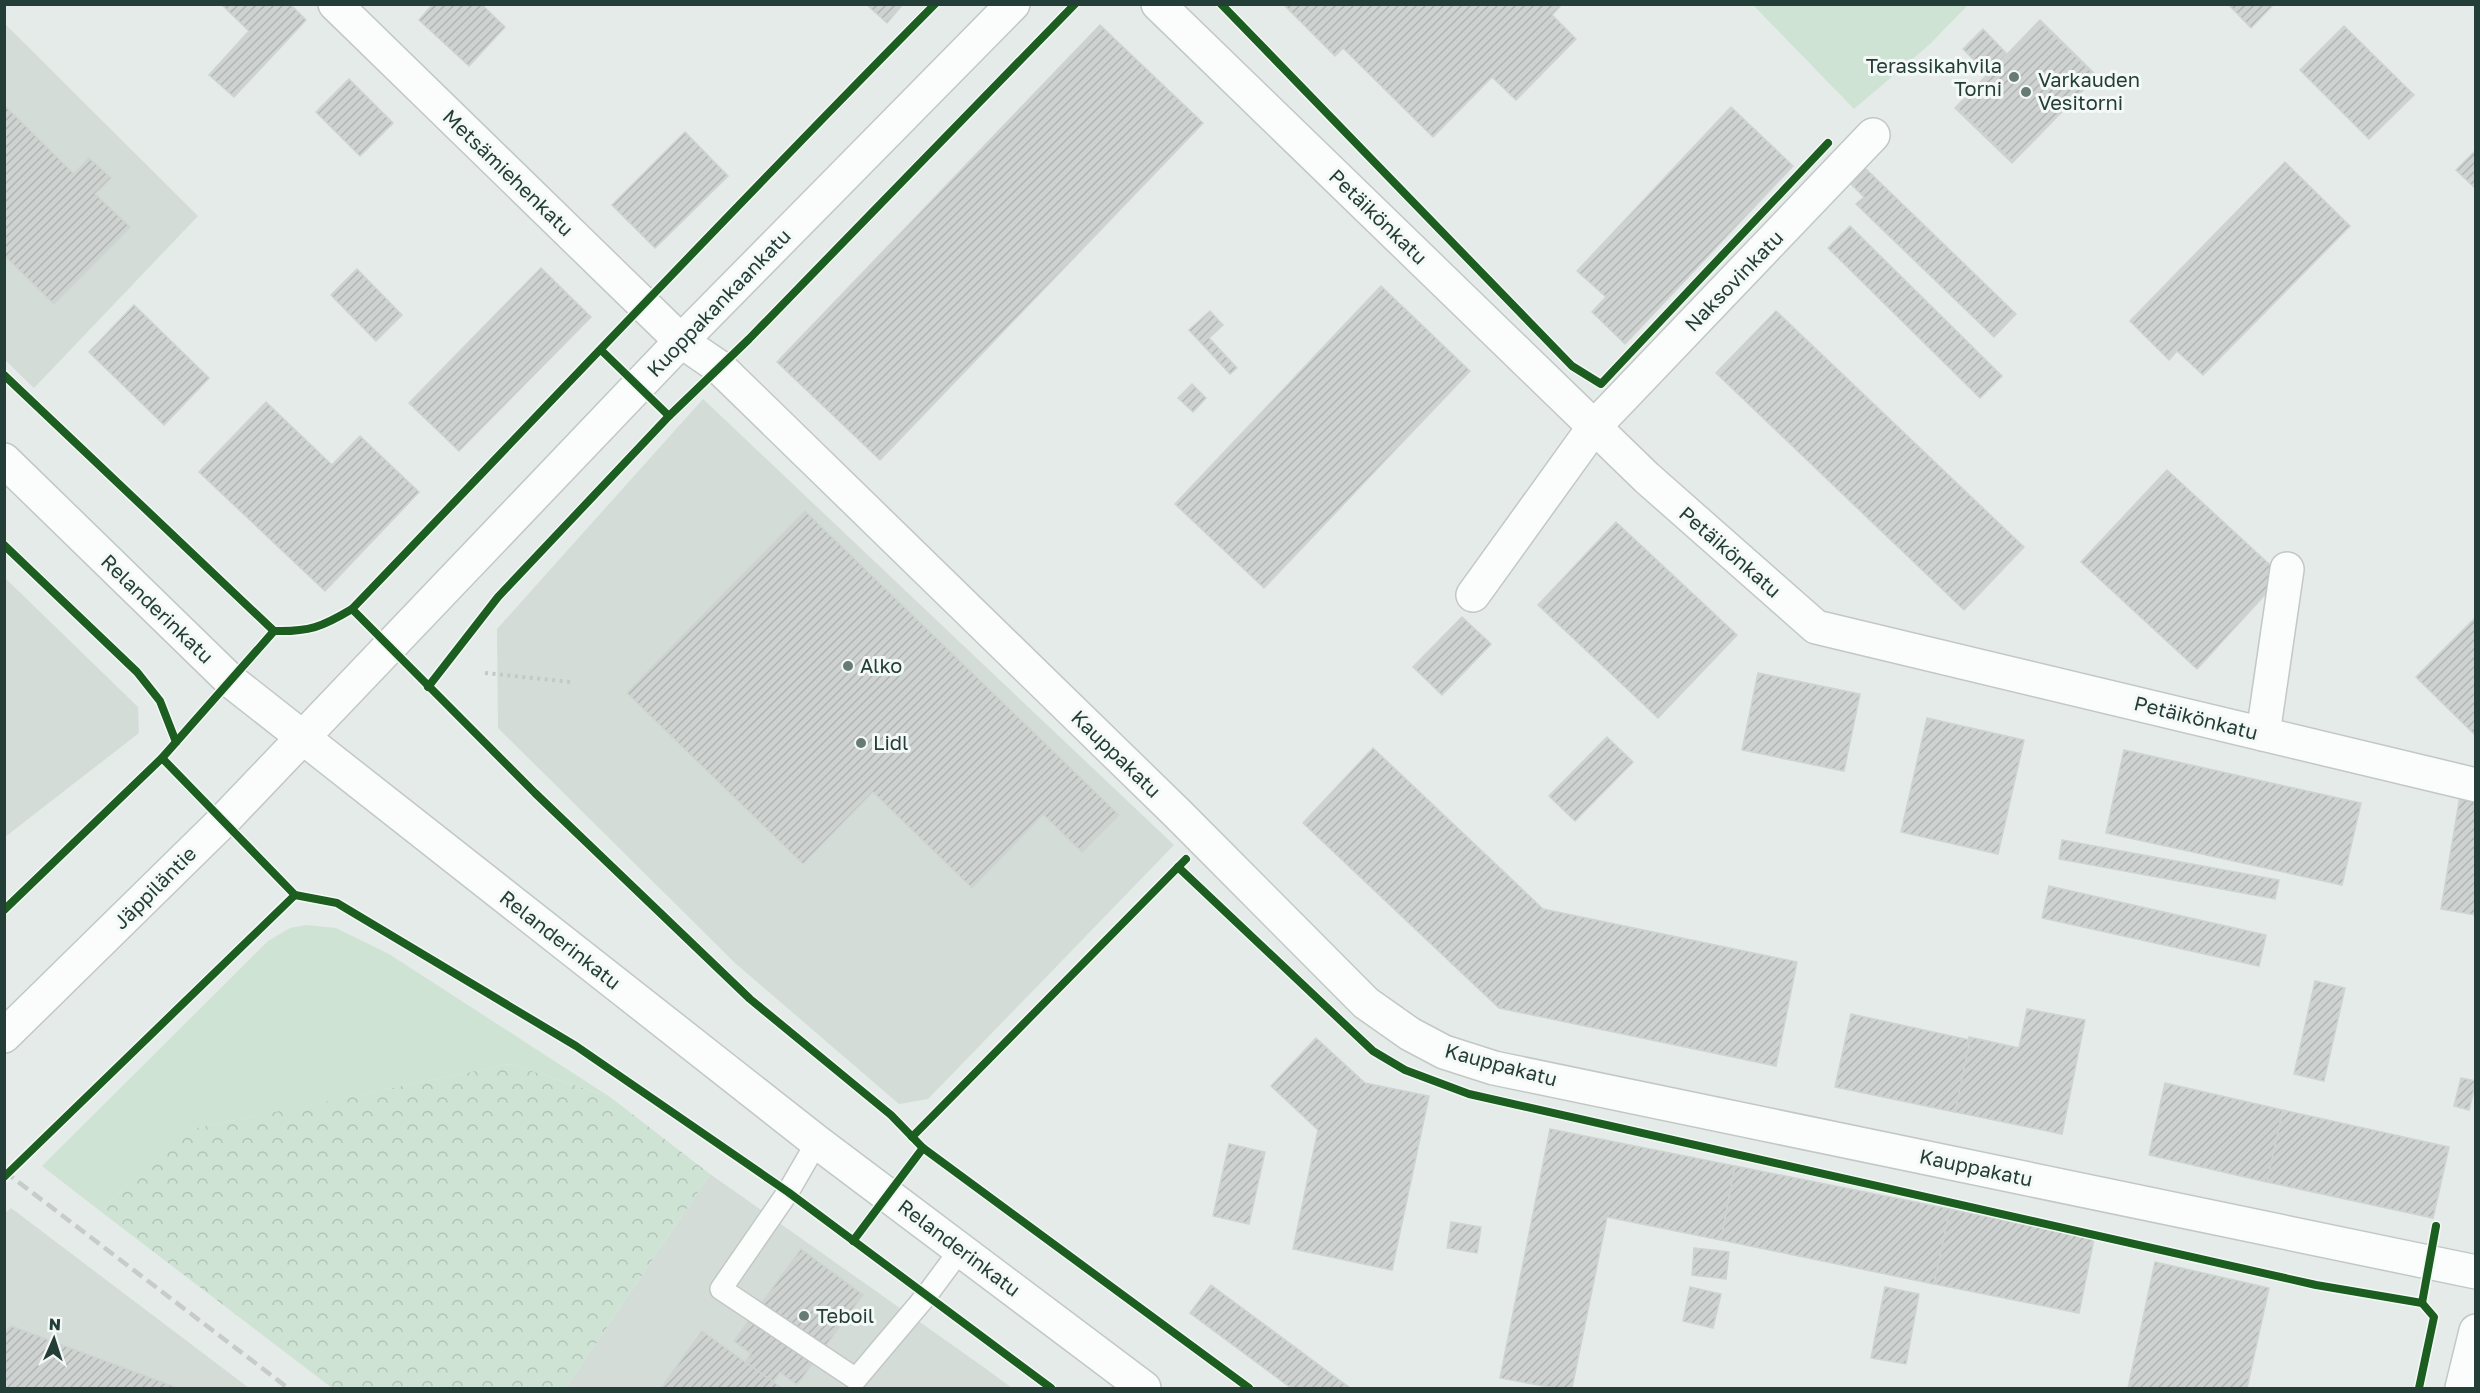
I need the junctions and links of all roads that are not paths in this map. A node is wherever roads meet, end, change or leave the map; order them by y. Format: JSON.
{"nodes":[{"id":1,"x":335,"y":4,"type":"edge"},
{"id":2,"x":1013,"y":4,"type":"edge"},
{"id":3,"x":1158,"y":4,"type":"edge"},
{"id":4,"x":1873,"y":135,"type":"dead end"},
{"id":5,"x":681,"y":341,"type":"junction"},
{"id":6,"x":1594,"y":427,"type":"junction"},
{"id":7,"x":4,"y":460,"type":"edge"},
{"id":8,"x":2287,"y":569,"type":"dead end"},
{"id":9,"x":1473,"y":595,"type":"dead end"},
{"id":10,"x":2264,"y":734,"type":"junction"},
{"id":11,"x":303,"y":736,"type":"junction"},
{"id":12,"x":2475,"y":785,"type":"edge"},
{"id":13,"x":4,"y":1036,"type":"edge"},
{"id":14,"x":817,"y":1142,"type":"junction"},
{"id":15,"x":961,"y":1249,"type":"junction"},
{"id":16,"x":2475,"y":1272,"type":"edge"},
{"id":17,"x":2475,"y":1331,"type":"edge"},
{"id":18,"x":1144,"y":1389,"type":"edge"},
{"id":19,"x":2462,"y":1389,"type":"edge"}],
"edges":[{"from":1,"to":5,"type":"street","name":"Metsämiehenkatu"},
{"from":2,"to":5,"type":"street","name":"Kuoppakankaankatu"},
{"from":3,"to":6,"type":"street","name":"Petäikönkatu"},
{"from":4,"to":6,"type":"street","name":"Naksovinkatu"},
{"from":5,"to":11,"type":"street","name":"Kuoppakankaankatu"},
{"from":5,"to":16,"type":"street","name":"Kauppakatu"},
{"from":6,"to":9,"type":"street","name":"Naksovinkatu"},
{"from":6,"to":10,"type":"street","name":"Petäikönkatu"},
{"from":7,"to":11,"type":"street","name":"Relanderinkatu"},
{"from":8,"to":10,"type":"street"},
{"from":10,"to":12,"type":"street","name":"Petäikönkatu"},
{"from":11,"to":13,"type":"street","name":"Jäppiläntie"},
{"from":11,"to":14,"type":"street","name":"Relanderinkatu"},
{"from":14,"to":15,"type":"street","name":"Relanderinkatu"},
{"from":14,"to":15,"type":"lane"},
{"from":15,"to":18,"type":"street","name":"Relanderinkatu"},
{"from":17,"to":19,"type":"street"}]}
